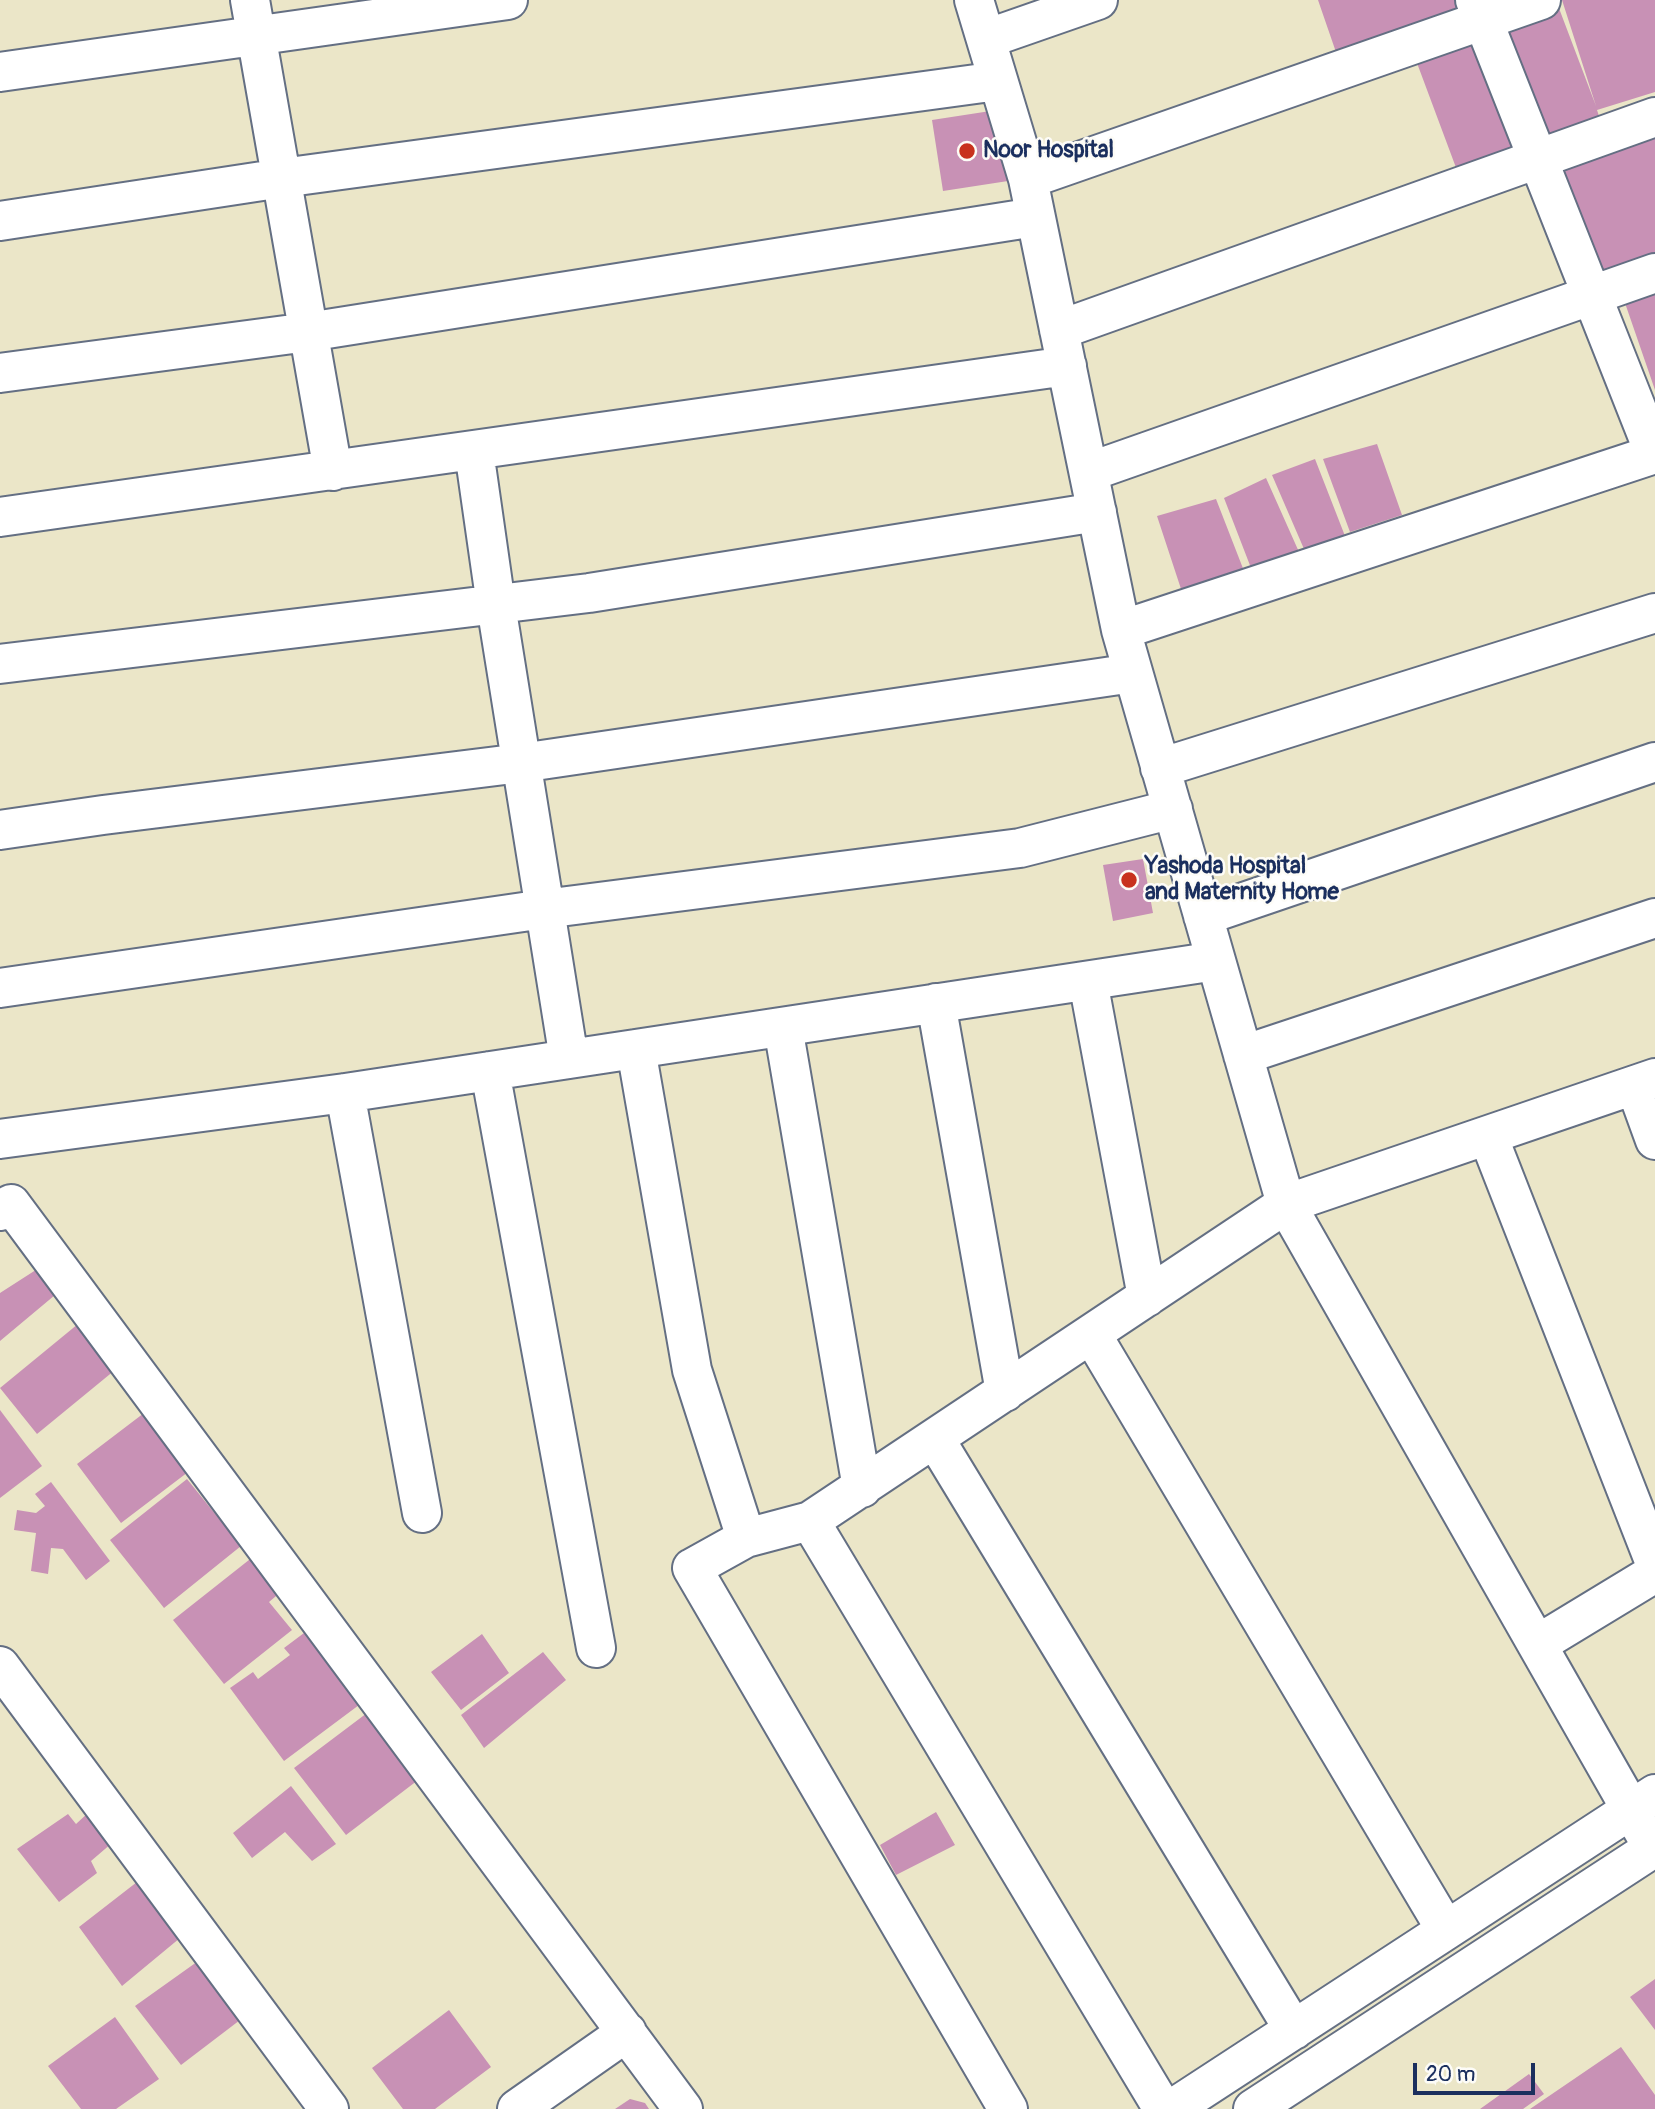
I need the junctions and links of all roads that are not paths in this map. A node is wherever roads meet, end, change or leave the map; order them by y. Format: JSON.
{"nodes":[{"id":1,"x":250,"y":0,"type":"edge"},
{"id":2,"x":508,"y":0,"type":"edge"},
{"id":3,"x":974,"y":0,"type":"edge"},
{"id":4,"x":1098,"y":0,"type":"edge"},
{"id":5,"x":1541,"y":0,"type":"edge"},
{"id":6,"x":1479,"y":10,"type":"edge"},
{"id":7,"x":256,"y":37,"type":"junction"},
{"id":8,"x":986,"y":39,"type":"junction"},
{"id":9,"x":0,"y":72,"type":"edge"},
{"id":10,"x":998,"y":81,"type":"junction"},
{"id":11,"x":1655,"y":117,"type":"edge"},
{"id":12,"x":1538,"y":158,"type":"junction"},
{"id":13,"x":282,"y":178,"type":"junction"},
{"id":14,"x":1028,"y":179,"type":"junction"},
{"id":15,"x":1035,"y":217,"type":"junction"},
{"id":16,"x":0,"y":220,"type":"edge"},
{"id":17,"x":1655,"y":273,"type":"edge"},
{"id":18,"x":1592,"y":296,"type":"junction"},
{"id":19,"x":308,"y":332,"type":"junction"},
{"id":20,"x":1063,"y":348,"type":"junction"},
{"id":21,"x":0,"y":373,"type":"edge"},
{"id":22,"x":474,"y":451,"type":"junction"},
{"id":23,"x":1655,"y":454,"type":"edge"},
{"id":24,"x":333,"y":471,"type":"junction"},
{"id":25,"x":1089,"y":472,"type":"junction"},
{"id":26,"x":1097,"y":512,"type":"junction"},
{"id":27,"x":0,"y":517,"type":"edge"},
{"id":28,"x":496,"y":605,"type":"junction"},
{"id":29,"x":1655,"y":613,"type":"edge"},
{"id":30,"x":1121,"y":630,"type":"junction"},
{"id":31,"x":0,"y":664,"type":"edge"},
{"id":32,"x":1133,"y":673,"type":"junction"},
{"id":33,"x":1655,"y":762,"type":"edge"},
{"id":34,"x":521,"y":763,"type":"junction"},
{"id":35,"x":1160,"y":768,"type":"junction"},
{"id":36,"x":1172,"y":809,"type":"junction"},
{"id":37,"x":0,"y":830,"type":"edge"},
{"id":38,"x":544,"y":909,"type":"junction"},
{"id":39,"x":1203,"y":916,"type":"junction"},
{"id":40,"x":1655,"y":918,"type":"edge"},
{"id":41,"x":1216,"y":961,"type":"junction"},
{"id":42,"x":1088,"y":981,"type":"junction"},
{"id":43,"x":0,"y":988,"type":"edge"},
{"id":44,"x":936,"y":1003,"type":"junction"},
{"id":45,"x":783,"y":1027,"type":"junction"},
{"id":46,"x":636,"y":1049,"type":"junction"},
{"id":47,"x":1243,"y":1055,"type":"junction"},
{"id":48,"x":569,"y":1059,"type":"junction"},
{"id":49,"x":490,"y":1071,"type":"junction"},
{"id":50,"x":1645,"y":1082,"type":"edge"},
{"id":51,"x":345,"y":1093,"type":"junction"},
{"id":52,"x":1488,"y":1136,"type":"junction"},
{"id":53,"x":0,"y":1139,"type":"edge"},
{"id":54,"x":1655,"y":1140,"type":"edge"},
{"id":55,"x":1286,"y":1204,"type":"junction"},
{"id":56,"x":0,"y":1211,"type":"edge"},
{"id":57,"x":1147,"y":1297,"type":"junction"},
{"id":58,"x":1092,"y":1335,"type":"junction"},
{"id":59,"x":1005,"y":1392,"type":"junction"},
{"id":60,"x":935,"y":1439,"type":"junction"},
{"id":61,"x":862,"y":1488,"type":"junction"},
{"id":62,"x":422,"y":1513,"type":"dead end"},
{"id":63,"x":810,"y":1521,"type":"junction"},
{"id":64,"x":746,"y":1538,"type":"junction"},
{"id":65,"x":1655,"y":1563,"type":"edge"},
{"id":66,"x":1655,"y":1573,"type":"edge"},
{"id":67,"x":1538,"y":1643,"type":"junction"},
{"id":68,"x":596,"y":1648,"type":"dead end"},
{"id":69,"x":0,"y":1666,"type":"edge"},
{"id":70,"x":1643,"y":1802,"type":"edge"},
{"id":71,"x":1654,"y":1847,"type":"edge"},
{"id":72,"x":1446,"y":1930,"type":"junction"},
{"id":73,"x":1294,"y":2030,"type":"junction"},
{"id":74,"x":626,"y":2032,"type":"junction"},
{"id":75,"x":329,"y":2109,"type":"edge"},
{"id":76,"x":517,"y":2109,"type":"edge"},
{"id":77,"x":683,"y":2109,"type":"edge"},
{"id":78,"x":1008,"y":2109,"type":"edge"},
{"id":79,"x":1163,"y":2109,"type":"edge"},
{"id":80,"x":1172,"y":2109,"type":"edge"},
{"id":81,"x":1253,"y":2109,"type":"edge"}],
"edges":[{"from":1,"to":7,"type":"street"},
{"from":2,"to":7,"type":"street"},
{"from":3,"to":8,"type":"street"},
{"from":4,"to":8,"type":"street"},
{"from":5,"to":6,"type":"street"},
{"from":6,"to":12,"type":"street"},
{"from":6,"to":14,"type":"street"},
{"from":7,"to":9,"type":"street"},
{"from":7,"to":13,"type":"street"},
{"from":8,"to":10,"type":"street"},
{"from":10,"to":13,"type":"street"},
{"from":10,"to":14,"type":"street"},
{"from":11,"to":12,"type":"street"},
{"from":12,"to":18,"type":"street"},
{"from":12,"to":20,"type":"street"},
{"from":13,"to":16,"type":"street"},
{"from":13,"to":19,"type":"street"},
{"from":14,"to":15,"type":"street"},
{"from":15,"to":19,"type":"street"},
{"from":15,"to":20,"type":"street"},
{"from":17,"to":18,"type":"street"},
{"from":18,"to":23,"type":"street"},
{"from":18,"to":25,"type":"street"},
{"from":19,"to":21,"type":"street"},
{"from":19,"to":24,"type":"street"},
{"from":20,"to":22,"type":"street"},
{"from":20,"to":25,"type":"street"},
{"from":22,"to":24,"type":"street"},
{"from":22,"to":28,"type":"street"},
{"from":23,"to":30,"type":"street"},
{"from":24,"to":27,"type":"street"},
{"from":25,"to":26,"type":"street"},
{"from":26,"to":28,"type":"street"},
{"from":26,"to":30,"type":"street"},
{"from":28,"to":31,"type":"street"},
{"from":28,"to":34,"type":"street"},
{"from":29,"to":35,"type":"street"},
{"from":30,"to":32,"type":"street"},
{"from":32,"to":34,"type":"street"},
{"from":32,"to":35,"type":"street"},
{"from":33,"to":39,"type":"street"},
{"from":34,"to":37,"type":"street"},
{"from":34,"to":38,"type":"street"},
{"from":35,"to":36,"type":"street"},
{"from":36,"to":38,"type":"street"},
{"from":36,"to":39,"type":"street"},
{"from":38,"to":43,"type":"street"},
{"from":38,"to":48,"type":"street"},
{"from":39,"to":41,"type":"street"},
{"from":40,"to":47,"type":"street"},
{"from":41,"to":42,"type":"street"},
{"from":41,"to":47,"type":"street"},
{"from":42,"to":44,"type":"street"},
{"from":42,"to":57,"type":"street"},
{"from":44,"to":45,"type":"street"},
{"from":44,"to":59,"type":"street"},
{"from":45,"to":46,"type":"street"},
{"from":45,"to":61,"type":"street"},
{"from":46,"to":48,"type":"street"},
{"from":46,"to":64,"type":"street"},
{"from":47,"to":55,"type":"street"},
{"from":48,"to":49,"type":"street"},
{"from":49,"to":51,"type":"street"},
{"from":49,"to":68,"type":"street"},
{"from":50,"to":52,"type":"street"},
{"from":50,"to":54,"type":"street"},
{"from":51,"to":53,"type":"street"},
{"from":51,"to":62,"type":"street"},
{"from":52,"to":55,"type":"street"},
{"from":52,"to":65,"type":"street"},
{"from":55,"to":57,"type":"street"},
{"from":55,"to":67,"type":"street"},
{"from":56,"to":74,"type":"street"},
{"from":57,"to":58,"type":"street"},
{"from":58,"to":59,"type":"street"},
{"from":58,"to":72,"type":"street"},
{"from":59,"to":60,"type":"street"},
{"from":60,"to":61,"type":"street"},
{"from":60,"to":73,"type":"street"},
{"from":61,"to":63,"type":"street"},
{"from":63,"to":64,"type":"street"},
{"from":63,"to":79,"type":"street"},
{"from":64,"to":78,"type":"street"},
{"from":66,"to":67,"type":"street"},
{"from":67,"to":70,"type":"street"},
{"from":69,"to":75,"type":"street"},
{"from":70,"to":71,"type":"street"},
{"from":70,"to":72,"type":"street"},
{"from":71,"to":81,"type":"street"},
{"from":72,"to":73,"type":"street"},
{"from":73,"to":80,"type":"street"},
{"from":74,"to":76,"type":"street"},
{"from":74,"to":77,"type":"street"}]}
